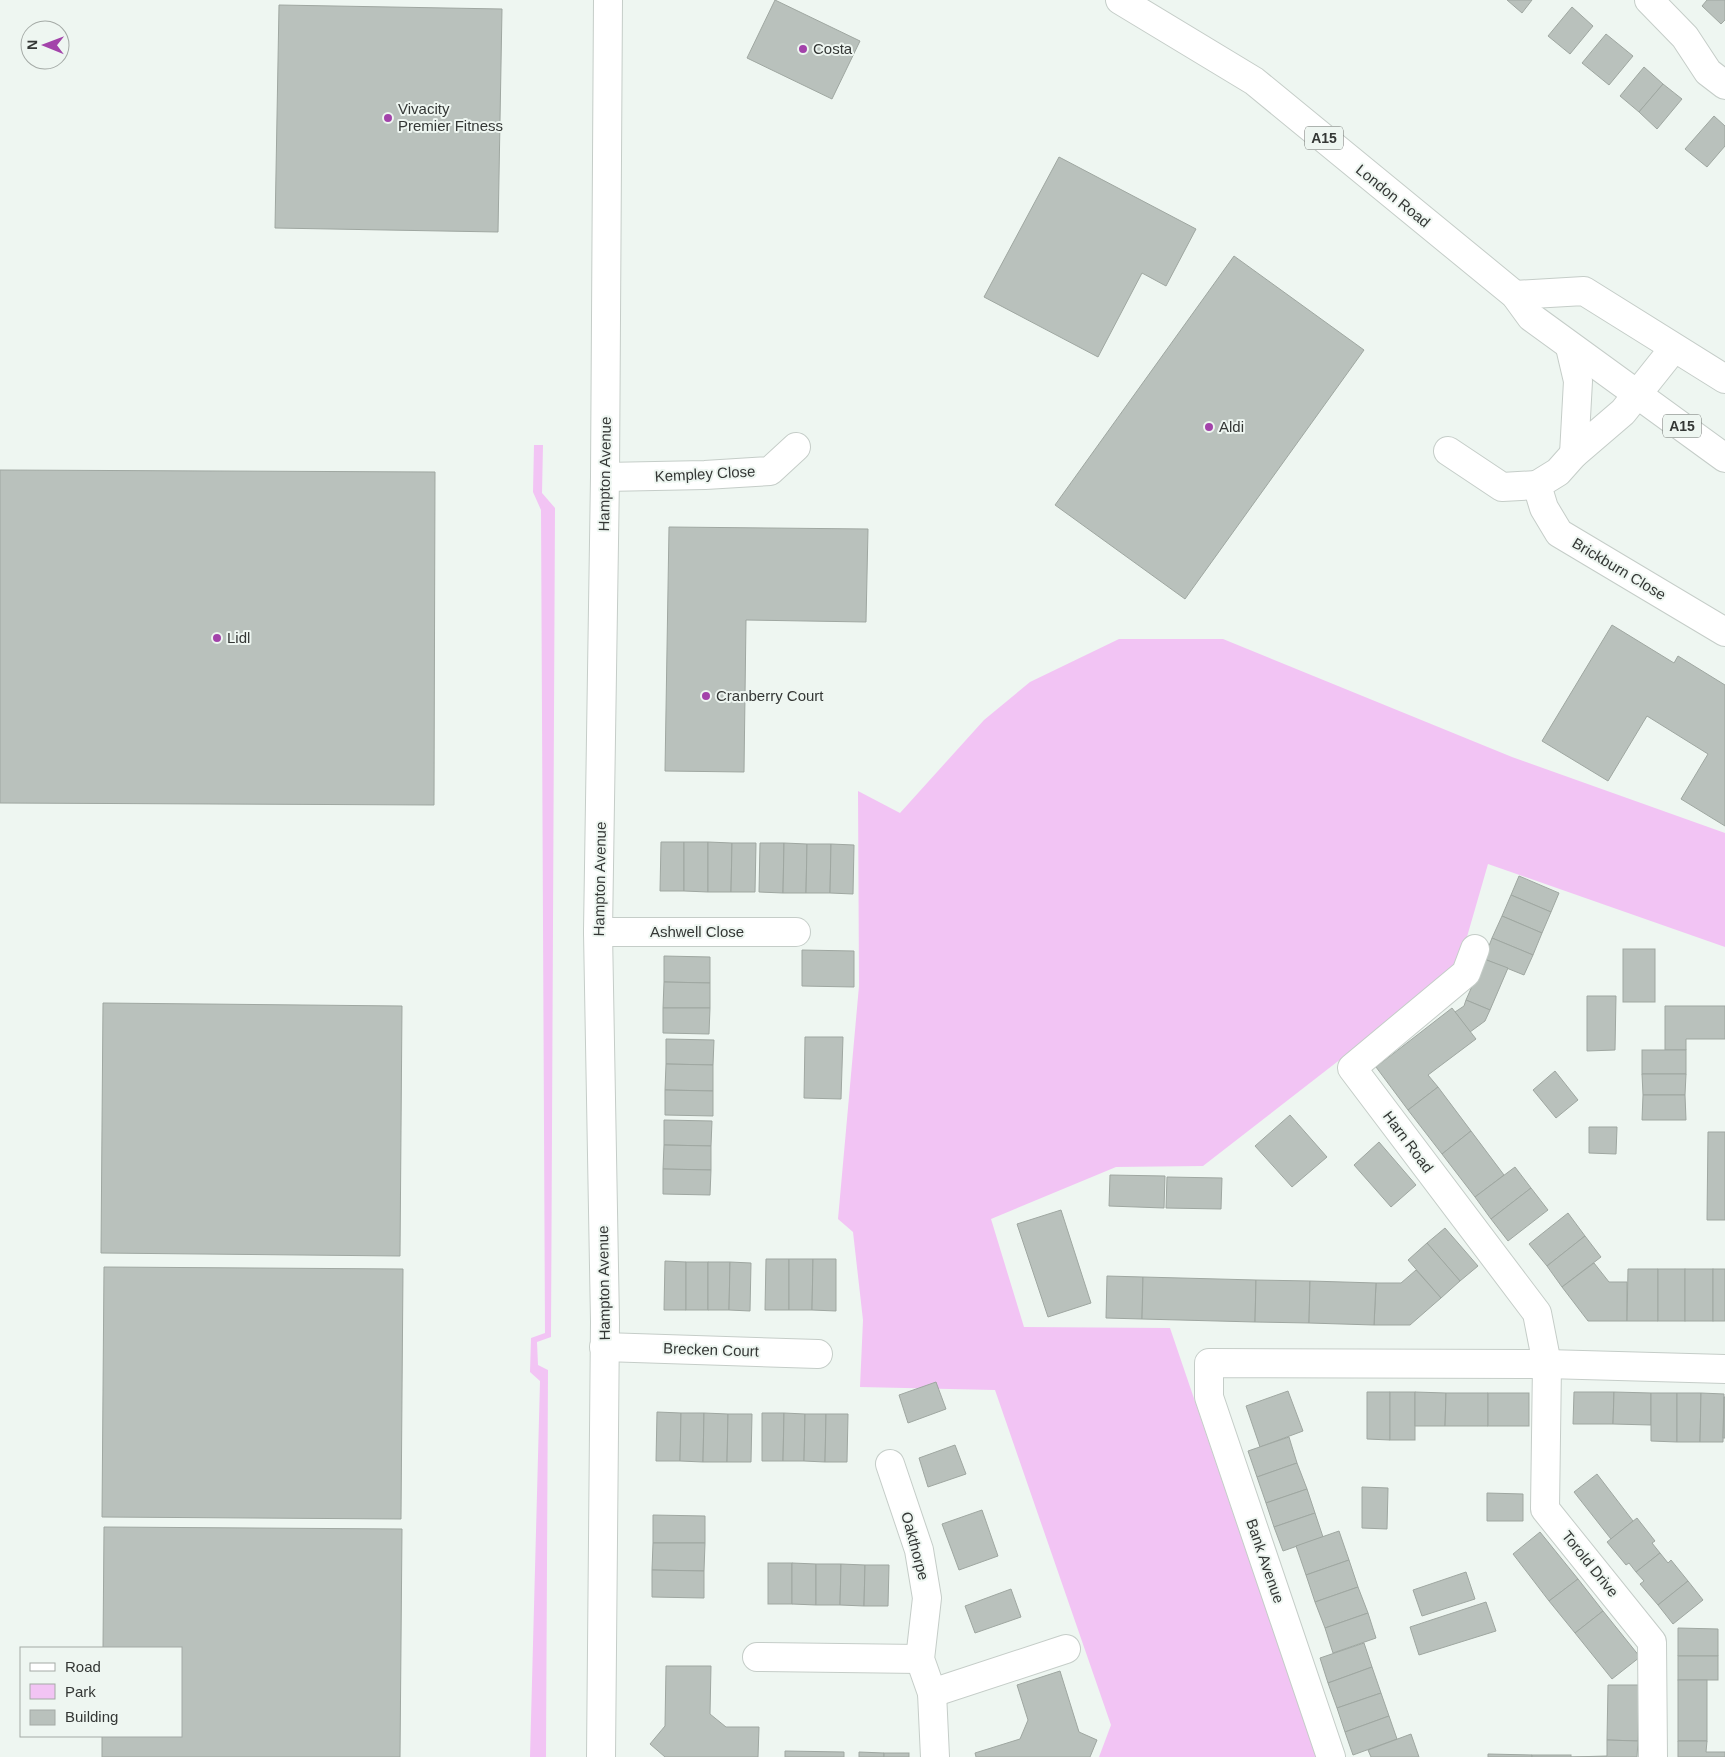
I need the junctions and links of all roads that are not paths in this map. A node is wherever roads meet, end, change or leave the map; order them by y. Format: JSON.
{"nodes":[{"id":1,"x":608,"y":0,"type":"edge"},
{"id":2,"x":1120,"y":0,"type":"edge"},
{"id":3,"x":1649,"y":0,"type":"edge"},
{"id":4,"x":1725,"y":85,"type":"edge"},
{"id":5,"x":1514,"y":295,"type":"junction"},
{"id":6,"x":1570,"y":347,"type":"junction"},
{"id":7,"x":1674,"y":348,"type":"junction"},
{"id":8,"x":1725,"y":379,"type":"edge"},
{"id":9,"x":1638,"y":394,"type":"junction"},
{"id":10,"x":796,"y":447,"type":"dead end"},
{"id":11,"x":1448,"y":451,"type":"dead end"},
{"id":12,"x":1574,"y":454,"type":"junction"},
{"id":13,"x":1725,"y":458,"type":"edge"},
{"id":14,"x":605,"y":478,"type":"junction"},
{"id":15,"x":1537,"y":485,"type":"junction"},
{"id":16,"x":1725,"y":632,"type":"edge"},
{"id":17,"x":598,"y":932,"type":"junction"},
{"id":18,"x":796,"y":932,"type":"dead end"},
{"id":19,"x":1475,"y":950,"type":"dead end"},
{"id":20,"x":604,"y":1347,"type":"junction"},
{"id":21,"x":818,"y":1354,"type":"dead end"},
{"id":22,"x":1547,"y":1364,"type":"junction"},
{"id":23,"x":1725,"y":1369,"type":"edge"},
{"id":24,"x":890,"y":1464,"type":"dead end"},
{"id":25,"x":1066,"y":1649,"type":"dead end"},
{"id":26,"x":757,"y":1657,"type":"dead end"},
{"id":27,"x":920,"y":1659,"type":"junction"},
{"id":28,"x":932,"y":1693,"type":"junction"},
{"id":29,"x":602,"y":1757,"type":"edge"},
{"id":30,"x":935,"y":1757,"type":"edge"},
{"id":31,"x":1331,"y":1757,"type":"edge"},
{"id":32,"x":1653,"y":1757,"type":"edge"}],
"edges":[{"from":1,"to":14,"type":"street","name":"Hampton Avenue"},
{"from":2,"to":5,"type":"street","name":"London Road","number":"A15"},
{"from":3,"to":4,"type":"street"},
{"from":5,"to":6,"type":"street","name":"London Road","number":"A15"},
{"from":5,"to":7,"type":"street"},
{"from":6,"to":9,"type":"street","name":"London Road","number":"A15"},
{"from":6,"to":12,"type":"street"},
{"from":7,"to":8,"type":"street"},
{"from":7,"to":9,"type":"street"},
{"from":9,"to":12,"type":"street"},
{"from":9,"to":13,"type":"street","name":"London Road","number":"A15"},
{"from":10,"to":14,"type":"street","name":"Kempley Close"},
{"from":11,"to":15,"type":"street"},
{"from":12,"to":15,"type":"street"},
{"from":14,"to":17,"type":"street","name":"Hampton Avenue"},
{"from":15,"to":16,"type":"street","name":"Brickburn Close"},
{"from":17,"to":18,"type":"street","name":"Ashwell Close"},
{"from":17,"to":20,"type":"street","name":"Hampton Avenue"},
{"from":19,"to":22,"type":"street","name":"Harn Road"},
{"from":20,"to":21,"type":"street","name":"Brecken Court"},
{"from":20,"to":29,"type":"street","name":"Hampton Avenue"},
{"from":22,"to":23,"type":"street"},
{"from":22,"to":31,"type":"street","name":"Bank Avenue"},
{"from":22,"to":32,"type":"street","name":"Torold Drive"},
{"from":24,"to":27,"type":"street","name":"Oakthorpe"},
{"from":25,"to":28,"type":"street"},
{"from":26,"to":27,"type":"street"},
{"from":27,"to":28,"type":"street","name":"Oakthorpe"},
{"from":28,"to":30,"type":"street","name":"Oakthorpe"}]}
